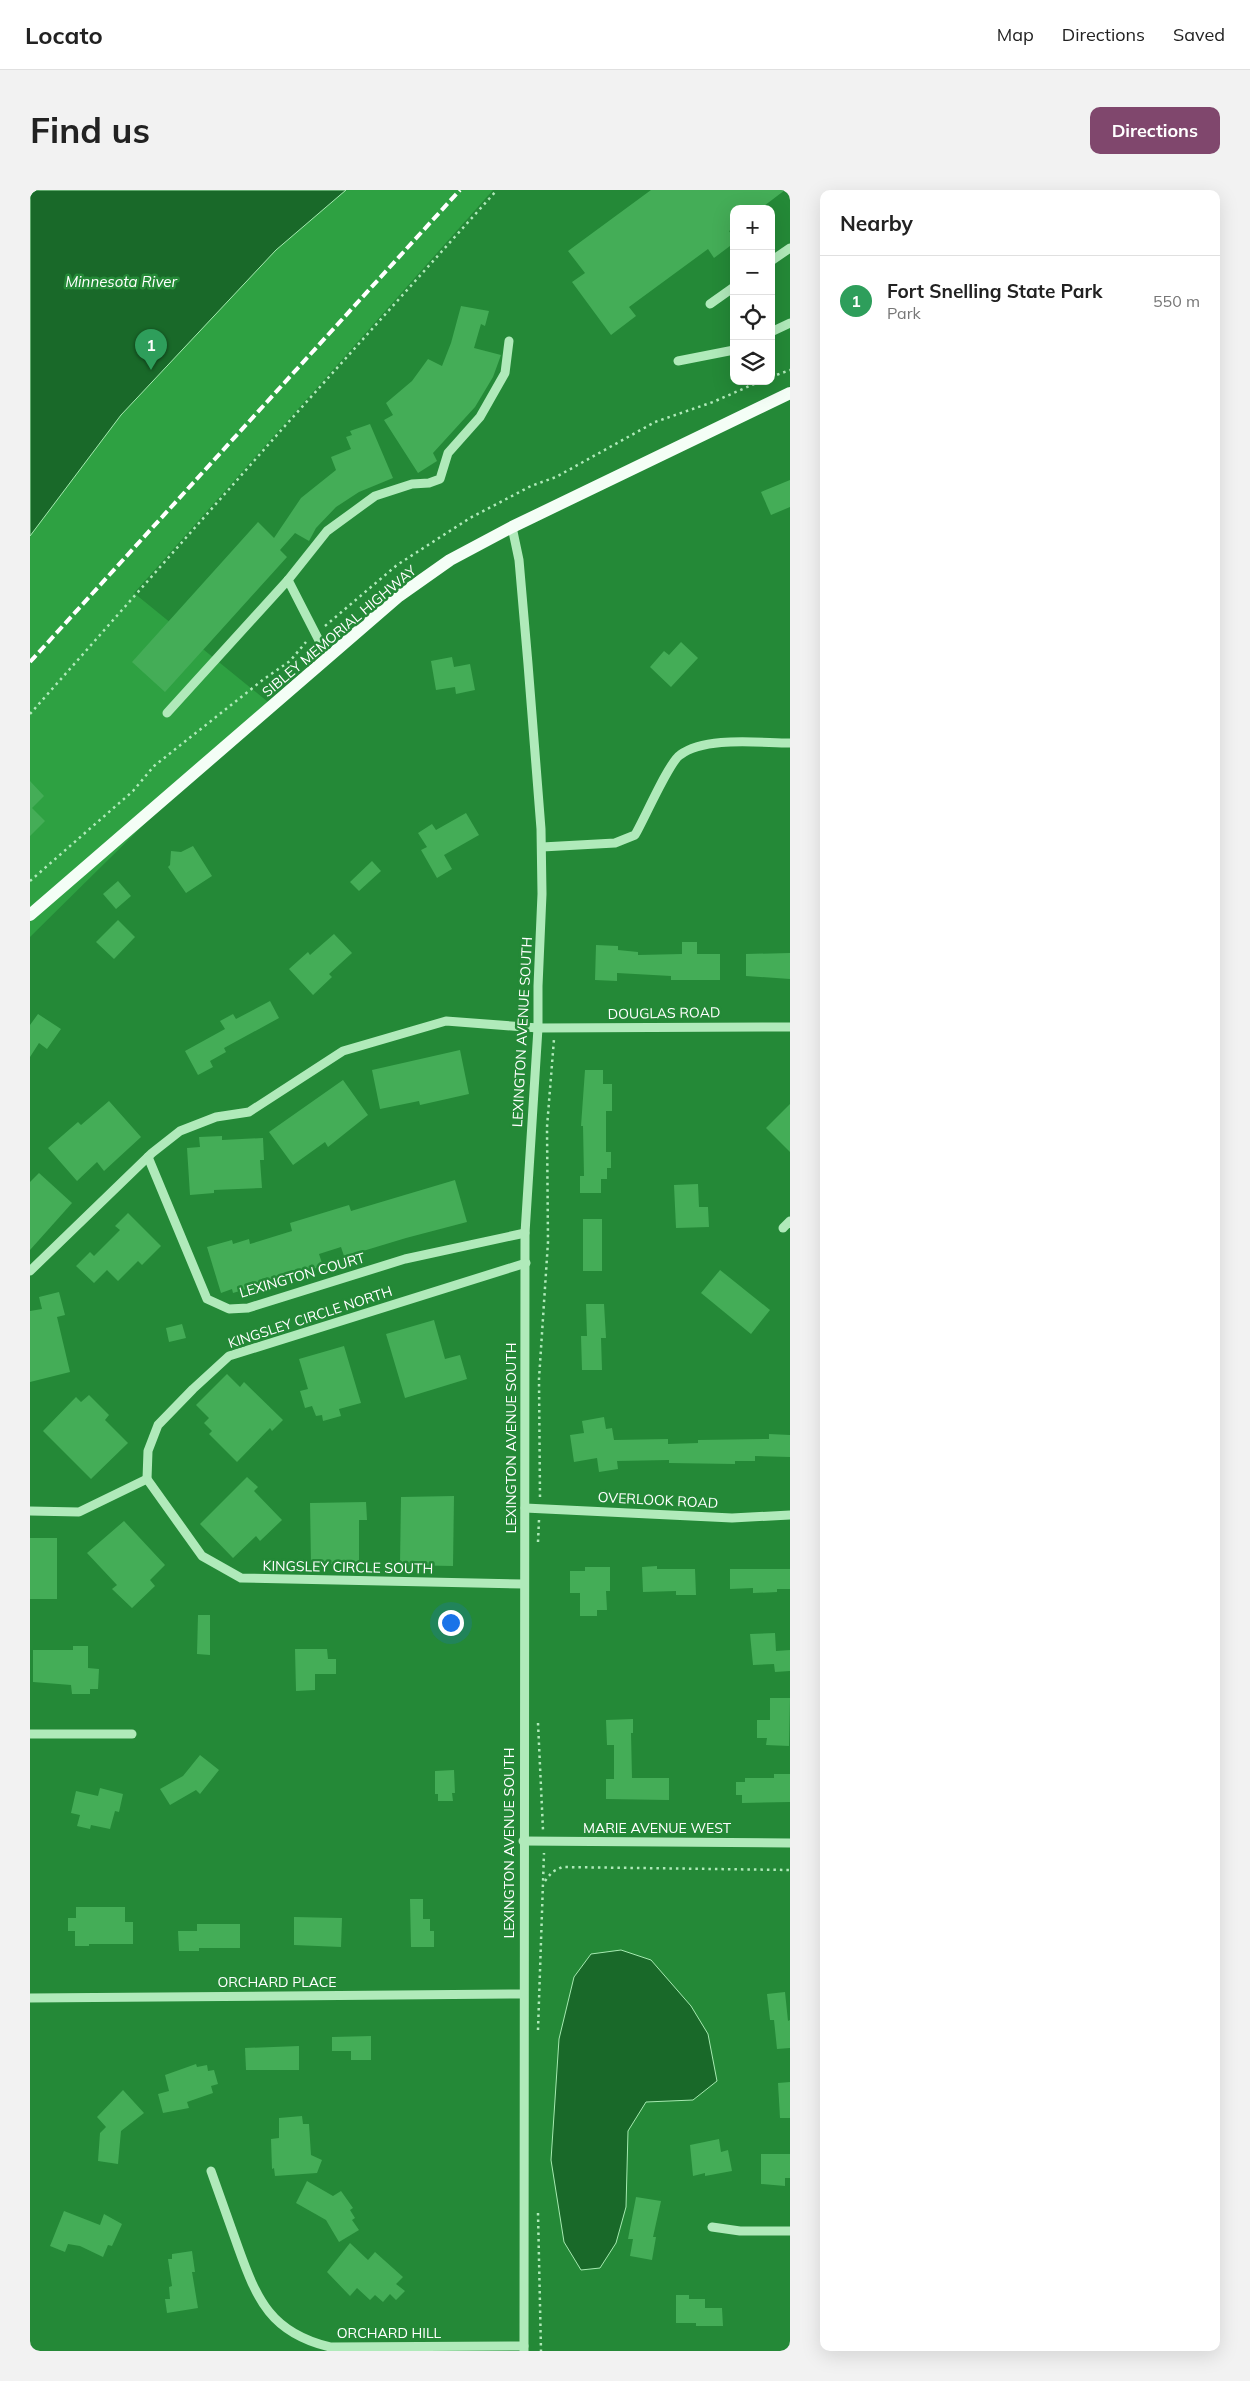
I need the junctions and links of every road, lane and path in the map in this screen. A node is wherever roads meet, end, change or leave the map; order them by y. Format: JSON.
{"nodes":[{"id":1,"x":497,"y":190,"type":"edge"},
{"id":2,"x":790,"y":248,"type":"edge"},
{"id":3,"x":775,"y":258,"type":"edge"},
{"id":4,"x":730,"y":290,"type":"edge"},
{"id":5,"x":710,"y":304,"type":"dead end"},
{"id":6,"x":790,"y":323,"type":"edge"},
{"id":7,"x":775,"y":330,"type":"edge"},
{"id":8,"x":509,"y":341,"type":"dead end"},
{"id":9,"x":730,"y":351,"type":"edge"},
{"id":10,"x":678,"y":361,"type":"dead end"},
{"id":11,"x":790,"y":370,"type":"edge"},
{"id":12,"x":775,"y":376,"type":"edge"},
{"id":13,"x":790,"y":394,"type":"edge"},
{"id":14,"x":512,"y":527,"type":"junction"},
{"id":15,"x":288,"y":580,"type":"junction"},
{"id":16,"x":328,"y":658,"type":"junction"},
{"id":17,"x":166,"y":713,"type":"dead end"},
{"id":18,"x":30,"y":714,"type":"edge"},
{"id":19,"x":790,"y":743,"type":"edge"},
{"id":20,"x":542,"y":846,"type":"junction"},
{"id":21,"x":30,"y":915,"type":"edge"},
{"id":22,"x":790,"y":1026,"type":"edge"},
{"id":23,"x":555,"y":1027,"type":"junction"},
{"id":24,"x":538,"y":1028,"type":"junction"},
{"id":25,"x":148,"y":1158,"type":"junction"},
{"id":26,"x":526,"y":1233,"type":"junction"},
{"id":27,"x":526,"y":1263,"type":"junction"},
{"id":28,"x":30,"y":1271,"type":"edge"},
{"id":29,"x":148,"y":1479,"type":"junction"},
{"id":30,"x":525,"y":1508,"type":"junction"},
{"id":31,"x":540,"y":1508,"type":"junction"},
{"id":32,"x":30,"y":1511,"type":"edge"},
{"id":33,"x":790,"y":1515,"type":"edge"},
{"id":34,"x":538,"y":1548,"type":"dead end"},
{"id":35,"x":524,"y":1584,"type":"junction"},
{"id":36,"x":538,"y":1721,"type":"dead end"},
{"id":37,"x":30,"y":1734,"type":"edge"},
{"id":38,"x":132,"y":1734,"type":"dead end"},
{"id":39,"x":523,"y":1841,"type":"junction"},
{"id":40,"x":544,"y":1841,"type":"junction"},
{"id":41,"x":790,"y":1843,"type":"edge"},
{"id":42,"x":790,"y":1870,"type":"edge"},
{"id":43,"x":544,"y":1882,"type":"junction"},
{"id":44,"x":523,"y":1994,"type":"junction"},
{"id":45,"x":30,"y":1998,"type":"edge"},
{"id":46,"x":538,"y":2030,"type":"dead end"},
{"id":47,"x":211,"y":2171,"type":"dead end"},
{"id":48,"x":538,"y":2207,"type":"dead end"},
{"id":49,"x":712,"y":2228,"type":"dead end"},
{"id":50,"x":790,"y":2231,"type":"edge"},
{"id":51,"x":524,"y":2348,"type":"edge"},
{"id":52,"x":541,"y":2351,"type":"edge"}],
"edges":[{"from":1,"to":18,"type":"path"},
{"from":2,"to":3,"type":"street"},
{"from":4,"to":5,"type":"street"},
{"from":6,"to":7,"type":"street"},
{"from":8,"to":15,"type":"street"},
{"from":9,"to":10,"type":"street"},
{"from":11,"to":12,"type":"path"},
{"from":13,"to":14,"type":"main road","name":"SIBLEY MEMORIAL HIGHWAY"},
{"from":14,"to":16,"type":"main road","name":"SIBLEY MEMORIAL HIGHWAY"},
{"from":14,"to":20,"type":"street","name":"LEXINGTON AVENUE SOUTH"},
{"from":15,"to":16,"type":"street"},
{"from":15,"to":17,"type":"street"},
{"from":16,"to":21,"type":"main road","name":"SIBLEY MEMORIAL HIGHWAY"},
{"from":19,"to":20,"type":"street"},
{"from":20,"to":24,"type":"street","name":"LEXINGTON AVENUE SOUTH"},
{"from":22,"to":23,"type":"street","name":"DOUGLAS ROAD"},
{"from":23,"to":24,"type":"street","name":"DOUGLAS ROAD"},
{"from":23,"to":31,"type":"path"},
{"from":24,"to":25,"type":"street","name":"DOUGLAS ROAD"},
{"from":24,"to":26,"type":"street","name":"LEXINGTON AVENUE SOUTH"},
{"from":25,"to":26,"type":"street","name":"LEXINGTON COURT"},
{"from":25,"to":28,"type":"street","name":"DOUGLAS ROAD"},
{"from":26,"to":27,"type":"street","name":"LEXINGTON AVENUE SOUTH"},
{"from":27,"to":29,"type":"street","name":"KINGSLEY CIRCLE NORTH"},
{"from":27,"to":30,"type":"street","name":"LEXINGTON AVENUE SOUTH"},
{"from":29,"to":32,"type":"street"},
{"from":29,"to":35,"type":"street","name":"KINGSLEY CIRCLE SOUTH"},
{"from":30,"to":31,"type":"street","name":"OVERLOOK ROAD"},
{"from":30,"to":35,"type":"street","name":"LEXINGTON AVENUE SOUTH"},
{"from":31,"to":33,"type":"street","name":"OVERLOOK ROAD"},
{"from":31,"to":34,"type":"path"},
{"from":35,"to":39,"type":"street","name":"LEXINGTON AVENUE SOUTH"},
{"from":36,"to":40,"type":"path"},
{"from":37,"to":38,"type":"street"},
{"from":39,"to":40,"type":"street","name":"MARIE AVENUE WEST"},
{"from":39,"to":44,"type":"street","name":"LEXINGTON AVENUE SOUTH"},
{"from":40,"to":41,"type":"street","name":"MARIE AVENUE WEST"},
{"from":40,"to":43,"type":"path"},
{"from":42,"to":43,"type":"path"},
{"from":43,"to":46,"type":"path"},
{"from":44,"to":45,"type":"street","name":"ORCHARD PLACE"},
{"from":44,"to":51,"type":"street","name":"LEXINGTON AVENUE SOUTH"},
{"from":47,"to":51,"type":"street","name":"ORCHARD HILL"},
{"from":48,"to":52,"type":"path"},
{"from":49,"to":50,"type":"street"}]}
